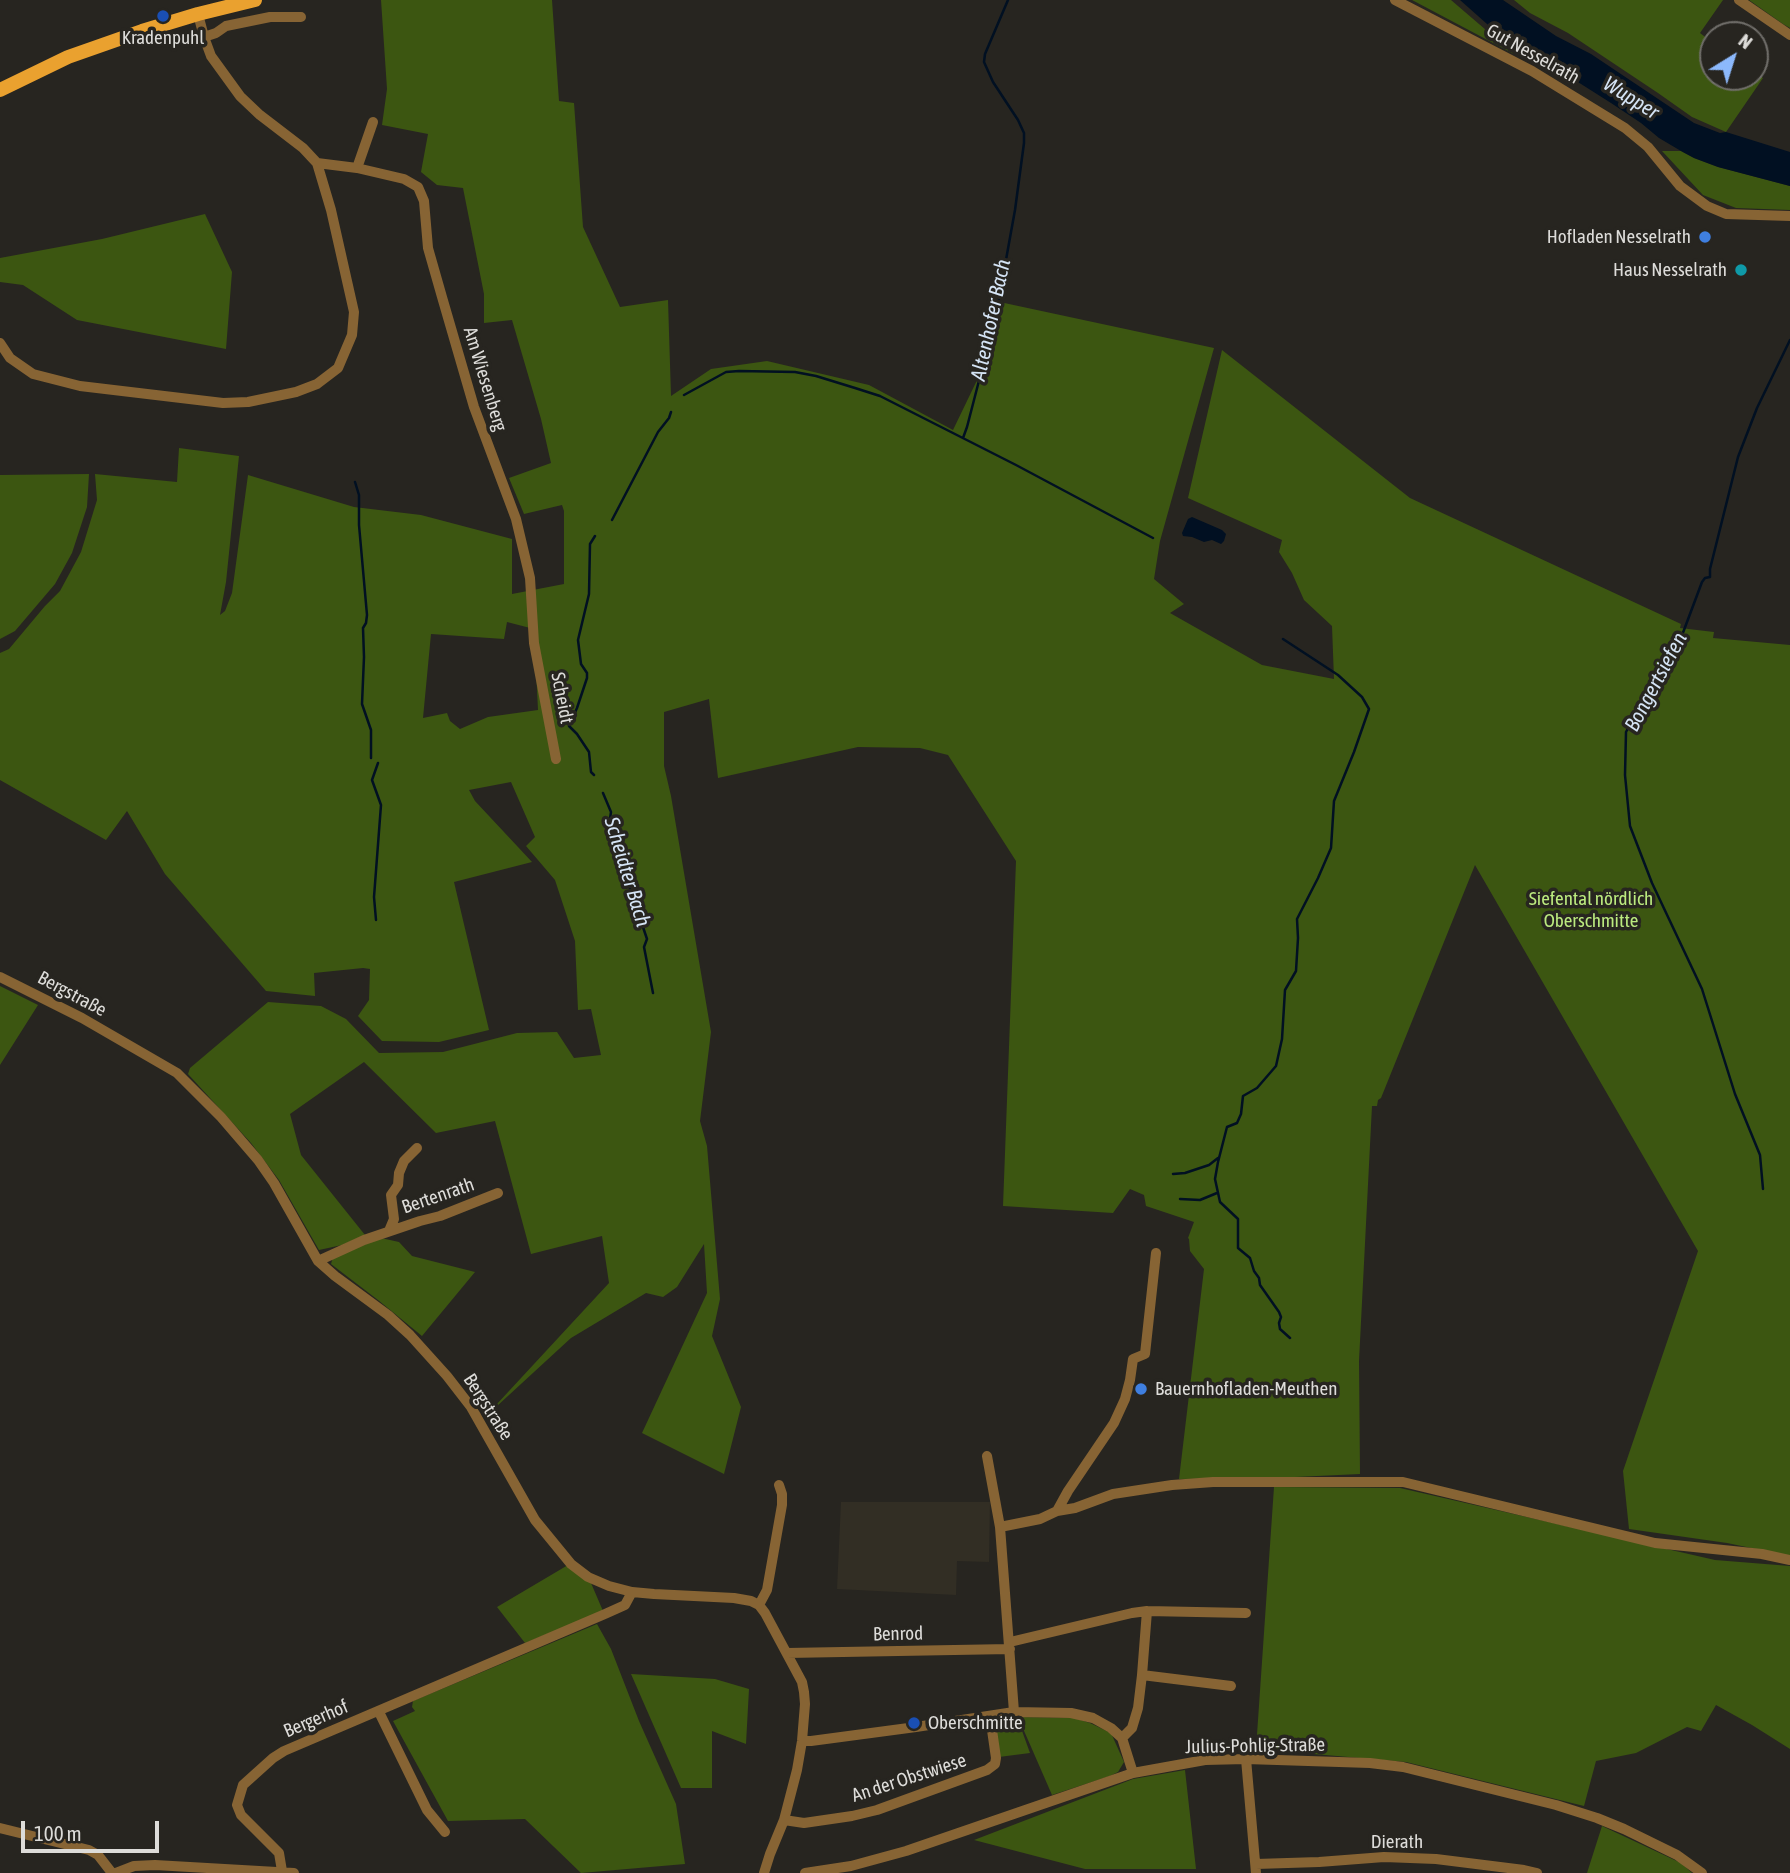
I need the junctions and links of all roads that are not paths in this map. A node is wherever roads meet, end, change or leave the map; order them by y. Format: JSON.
{"nodes":[{"id":1,"x":255,"y":0,"type":"edge"},
{"id":2,"x":1395,"y":0,"type":"edge"},
{"id":3,"x":1739,"y":0,"type":"edge"},
{"id":4,"x":198,"y":14,"type":"junction"},
{"id":5,"x":301,"y":17,"type":"dead end"},
{"id":6,"x":1790,"y":35,"type":"edge"},
{"id":7,"x":204,"y":37,"type":"junction"},
{"id":8,"x":0,"y":90,"type":"edge"},
{"id":9,"x":373,"y":122,"type":"dead end"},
{"id":10,"x":317,"y":163,"type":"junction"},
{"id":11,"x":357,"y":168,"type":"junction"},
{"id":12,"x":1790,"y":216,"type":"edge"},
{"id":13,"x":0,"y":343,"type":"edge"},
{"id":14,"x":10,"y":358,"type":"junction"},
{"id":15,"x":0,"y":367,"type":"edge"},
{"id":16,"x":534,"y":643,"type":"joint"},
{"id":17,"x":556,"y":759,"type":"dead end"},
{"id":18,"x":0,"y":977,"type":"edge"},
{"id":19,"x":416,"y":1148,"type":"dead end"},
{"id":20,"x":498,"y":1193,"type":"dead end"},
{"id":21,"x":388,"y":1231,"type":"junction"},
{"id":22,"x":1156,"y":1252,"type":"dead end"},
{"id":23,"x":318,"y":1261,"type":"junction"},
{"id":24,"x":988,"y":1456,"type":"dead end"},
{"id":25,"x":779,"y":1485,"type":"dead end"},
{"id":26,"x":1057,"y":1510,"type":"junction"},
{"id":27,"x":1000,"y":1527,"type":"junction"},
{"id":28,"x":1790,"y":1560,"type":"edge"},
{"id":29,"x":632,"y":1592,"type":"junction"},
{"id":30,"x":759,"y":1605,"type":"junction"},
{"id":31,"x":1147,"y":1611,"type":"junction"},
{"id":32,"x":1245,"y":1613,"type":"dead end"},
{"id":33,"x":1010,"y":1646,"type":"junction"},
{"id":34,"x":787,"y":1653,"type":"junction"},
{"id":35,"x":1142,"y":1675,"type":"junction"},
{"id":36,"x":1231,"y":1686,"type":"dead end"},
{"id":37,"x":379,"y":1712,"type":"junction"},
{"id":38,"x":1014,"y":1712,"type":"junction"},
{"id":39,"x":990,"y":1716,"type":"junction"},
{"id":40,"x":1122,"y":1738,"type":"junction"},
{"id":41,"x":802,"y":1741,"type":"junction"},
{"id":42,"x":1246,"y":1759,"type":"junction"},
{"id":43,"x":1133,"y":1773,"type":"junction"},
{"id":44,"x":784,"y":1820,"type":"junction"},
{"id":45,"x":0,"y":1828,"type":"edge"},
{"id":46,"x":445,"y":1832,"type":"dead end"},
{"id":47,"x":1256,"y":1868,"type":"edge"},
{"id":48,"x":288,"y":1872,"type":"edge"},
{"id":49,"x":114,"y":1873,"type":"edge"},
{"id":50,"x":764,"y":1873,"type":"edge"},
{"id":51,"x":804,"y":1873,"type":"edge"},
{"id":52,"x":1536,"y":1873,"type":"edge"},
{"id":53,"x":1702,"y":1873,"type":"edge"}],
"edges":[{"from":1,"to":4,"type":"main road"},
{"from":2,"to":12,"type":"street","name":"Gut Nesselrath"},
{"from":3,"to":6,"type":"street"},
{"from":4,"to":7,"type":"street"},
{"from":4,"to":8,"type":"main road"},
{"from":5,"to":7,"type":"street"},
{"from":7,"to":10,"type":"street"},
{"from":9,"to":11,"type":"street"},
{"from":10,"to":11,"type":"street","name":"Am Wiesenberg"},
{"from":10,"to":14,"type":"street"},
{"from":11,"to":16,"type":"street","name":"Am Wiesenberg"},
{"from":13,"to":14,"type":"street"},
{"from":14,"to":15,"type":"street"},
{"from":16,"to":17,"type":"street","name":"Scheidt"},
{"from":18,"to":23,"type":"street","name":"Bergstraße"},
{"from":19,"to":21,"type":"street","name":"Bertenrath"},
{"from":20,"to":21,"type":"street","name":"Bertenrath"},
{"from":21,"to":23,"type":"street","name":"Bertenrath"},
{"from":22,"to":26,"type":"street"},
{"from":23,"to":29,"type":"street","name":"Bergstraße"},
{"from":24,"to":27,"type":"street"},
{"from":25,"to":30,"type":"street"},
{"from":26,"to":27,"type":"street"},
{"from":26,"to":28,"type":"street"},
{"from":27,"to":33,"type":"street"},
{"from":29,"to":30,"type":"street","name":"Bergstraße"},
{"from":29,"to":37,"type":"street"},
{"from":30,"to":34,"type":"street"},
{"from":31,"to":32,"type":"street"},
{"from":31,"to":33,"type":"street"},
{"from":31,"to":35,"type":"street"},
{"from":33,"to":34,"type":"street","name":"Benrod"},
{"from":33,"to":38,"type":"street"},
{"from":34,"to":41,"type":"street"},
{"from":35,"to":36,"type":"street"},
{"from":35,"to":40,"type":"street"},
{"from":37,"to":46,"type":"street","name":"Bergerhof"},
{"from":37,"to":48,"type":"street","name":"Bergerhof"},
{"from":38,"to":39,"type":"street"},
{"from":38,"to":40,"type":"street"},
{"from":39,"to":41,"type":"street"},
{"from":39,"to":44,"type":"street","name":"An der Obstwiese"},
{"from":40,"to":43,"type":"street"},
{"from":41,"to":44,"type":"street"},
{"from":42,"to":43,"type":"street","name":"Julius-Pohlig-Straße"},
{"from":42,"to":47,"type":"street","name":"Dierath"},
{"from":42,"to":53,"type":"street","name":"Julius-Pohlig-Straße"},
{"from":43,"to":51,"type":"street","name":"Julius-Pohlig-Straße"},
{"from":44,"to":50,"type":"street"},
{"from":45,"to":49,"type":"street","name":"Bergerhof"},
{"from":47,"to":52,"type":"street","name":"Dierath"},
{"from":48,"to":49,"type":"street","name":"Bergerhof"}]}
